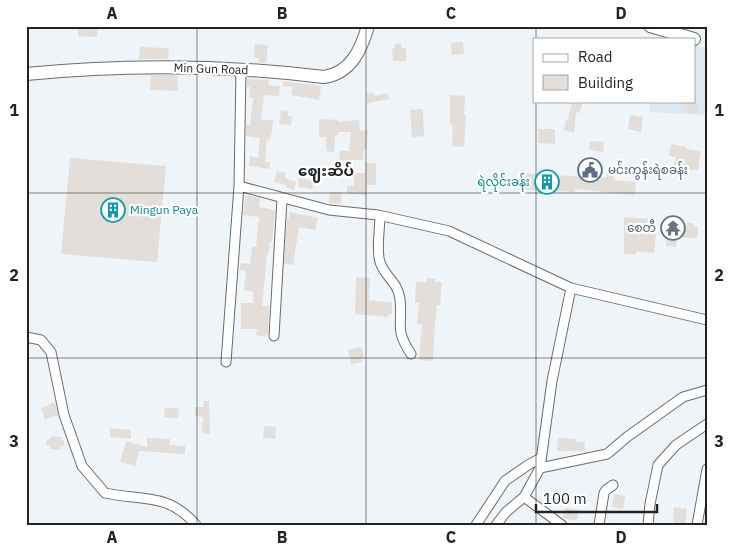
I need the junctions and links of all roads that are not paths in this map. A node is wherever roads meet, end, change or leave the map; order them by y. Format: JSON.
{"nodes":[{"id":1,"x":368,"y":26,"type":"edge"},
{"id":2,"x":650,"y":26,"type":"edge"},
{"id":3,"x":691,"y":38,"type":"edge"},
{"id":4,"x":241,"y":70,"type":"junction"},
{"id":5,"x":26,"y":74,"type":"edge"},
{"id":6,"x":239,"y":186,"type":"junction"},
{"id":7,"x":282,"y":199,"type":"junction"},
{"id":8,"x":380,"y":216,"type":"junction"},
{"id":9,"x":571,"y":288,"type":"junction"},
{"id":10,"x":707,"y":320,"type":"edge"},
{"id":11,"x":274,"y":336,"type":"dead end"},
{"id":12,"x":26,"y":337,"type":"edge"},
{"id":13,"x":411,"y":354,"type":"dead end"},
{"id":14,"x":226,"y":362,"type":"dead end"},
{"id":15,"x":707,"y":390,"type":"edge"},
{"id":16,"x":707,"y":424,"type":"edge"},
{"id":17,"x":542,"y":458,"type":"junction"},
{"id":18,"x":540,"y":468,"type":"junction"},
{"id":19,"x":707,"y":469,"type":"edge"},
{"id":20,"x":613,"y":486,"type":"dead end"},
{"id":21,"x":524,"y":497,"type":"junction"},
{"id":22,"x":196,"y":525,"type":"edge"},
{"id":23,"x":476,"y":525,"type":"edge"},
{"id":24,"x":496,"y":525,"type":"edge"},
{"id":25,"x":562,"y":525,"type":"edge"},
{"id":26,"x":599,"y":525,"type":"edge"},
{"id":27,"x":648,"y":525,"type":"edge"},
{"id":28,"x":696,"y":525,"type":"edge"}],
"edges":[{"from":1,"to":4,"type":"street","name":"Min Gun Road"},
{"from":2,"to":3,"type":"street"},
{"from":4,"to":5,"type":"street","name":"Min Gun Road"},
{"from":4,"to":6,"type":"street"},
{"from":6,"to":7,"type":"street"},
{"from":6,"to":14,"type":"street"},
{"from":7,"to":8,"type":"street"},
{"from":7,"to":11,"type":"street"},
{"from":8,"to":9,"type":"street"},
{"from":8,"to":13,"type":"street"},
{"from":9,"to":10,"type":"street"},
{"from":9,"to":17,"type":"street"},
{"from":12,"to":22,"type":"street"},
{"from":15,"to":18,"type":"street"},
{"from":16,"to":27,"type":"street"},
{"from":17,"to":18,"type":"street"},
{"from":17,"to":23,"type":"street"},
{"from":18,"to":21,"type":"street"},
{"from":19,"to":28,"type":"street"},
{"from":20,"to":26,"type":"street"},
{"from":21,"to":24,"type":"street"},
{"from":21,"to":25,"type":"street"}]}
